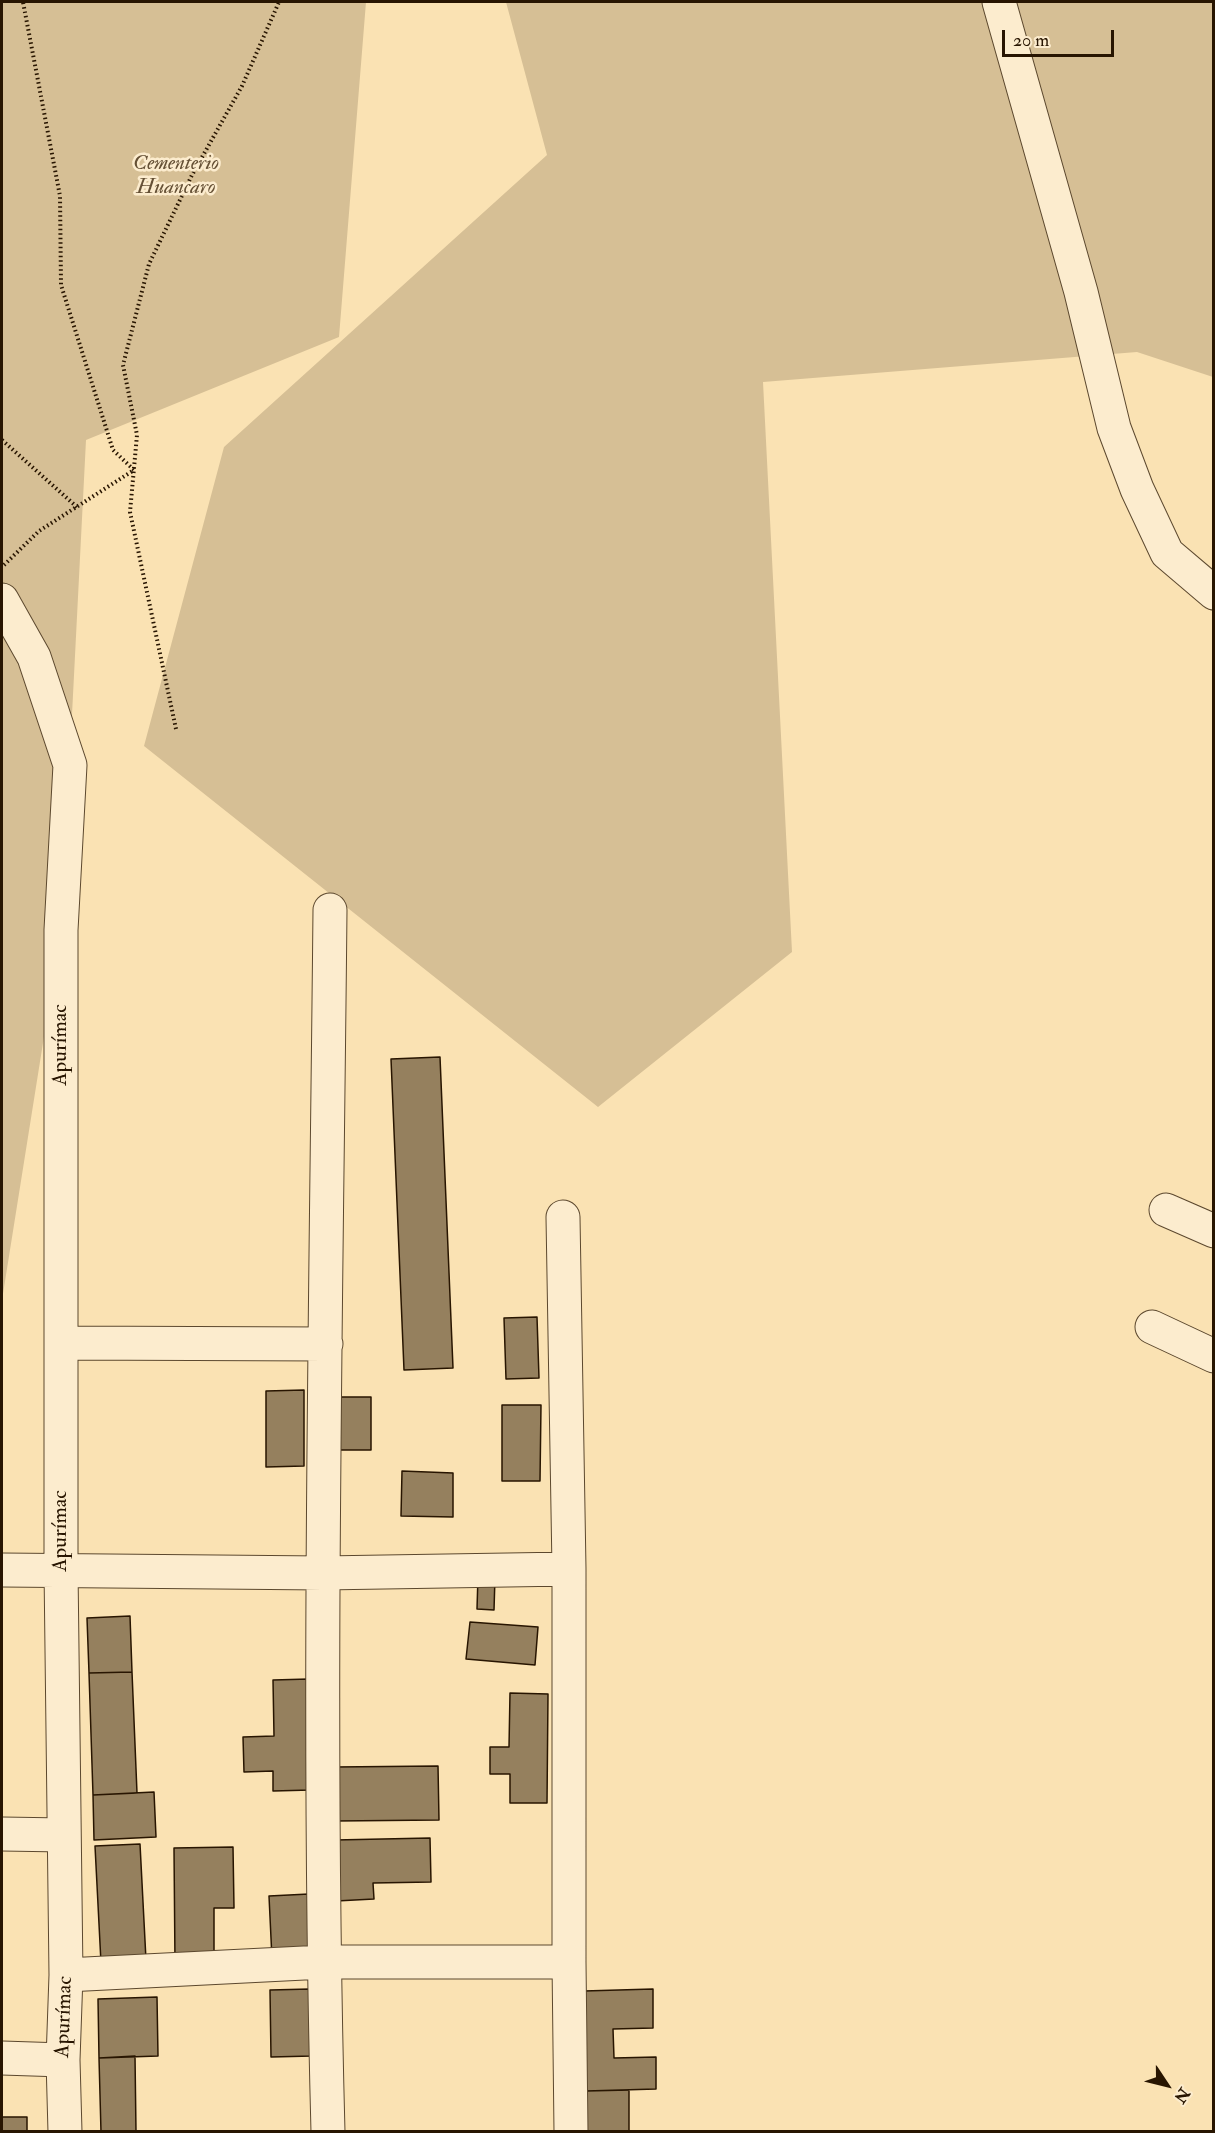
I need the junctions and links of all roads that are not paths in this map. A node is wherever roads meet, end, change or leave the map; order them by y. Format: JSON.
{"nodes":[{"id":1,"x":999,"y":2,"type":"edge"},
{"id":2,"x":1214,"y":593,"type":"edge"},
{"id":3,"x":2,"y":600,"type":"edge"},
{"id":4,"x":330,"y":910,"type":"dead end"},
{"id":5,"x":1166,"y":1210,"type":"dead end"},
{"id":6,"x":563,"y":1217,"type":"dead end"},
{"id":7,"x":1214,"y":1231,"type":"edge"},
{"id":8,"x":1152,"y":1328,"type":"dead end"},
{"id":9,"x":61,"y":1343,"type":"junction"},
{"id":10,"x":326,"y":1344,"type":"junction"},
{"id":11,"x":1214,"y":1356,"type":"edge"},
{"id":12,"x":2,"y":1569,"type":"edge"},
{"id":13,"x":61,"y":1569,"type":"junction"},
{"id":14,"x":569,"y":1569,"type":"junction"},
{"id":15,"x":323,"y":1573,"type":"junction"},
{"id":16,"x":2,"y":1834,"type":"edge"},
{"id":17,"x":64,"y":1834,"type":"junction"},
{"id":18,"x":324,"y":1962,"type":"junction"},
{"id":19,"x":569,"y":1962,"type":"junction"},
{"id":20,"x":66,"y":1975,"type":"junction"},
{"id":21,"x":2,"y":2058,"type":"edge"},
{"id":22,"x":63,"y":2060,"type":"junction"},
{"id":23,"x":65,"y":2132,"type":"edge"},
{"id":24,"x":328,"y":2132,"type":"edge"},
{"id":25,"x":571,"y":2132,"type":"edge"}],
"edges":[{"from":1,"to":2,"type":"street"},
{"from":3,"to":9,"type":"street","name":"Apurímac"},
{"from":4,"to":10,"type":"street"},
{"from":5,"to":7,"type":"street"},
{"from":6,"to":14,"type":"street"},
{"from":8,"to":11,"type":"street"},
{"from":9,"to":10,"type":"street"},
{"from":9,"to":13,"type":"street","name":"Apurímac"},
{"from":10,"to":15,"type":"street"},
{"from":12,"to":13,"type":"street"},
{"from":13,"to":15,"type":"street"},
{"from":13,"to":17,"type":"street","name":"Apurímac"},
{"from":14,"to":15,"type":"street"},
{"from":14,"to":19,"type":"street"},
{"from":15,"to":18,"type":"street"},
{"from":16,"to":17,"type":"street"},
{"from":17,"to":20,"type":"street","name":"Apurímac"},
{"from":18,"to":19,"type":"street"},
{"from":18,"to":20,"type":"street"},
{"from":18,"to":24,"type":"street"},
{"from":19,"to":25,"type":"street"},
{"from":20,"to":22,"type":"street","name":"Apurímac"},
{"from":21,"to":22,"type":"street"},
{"from":22,"to":23,"type":"street","name":"Apurímac"}]}
